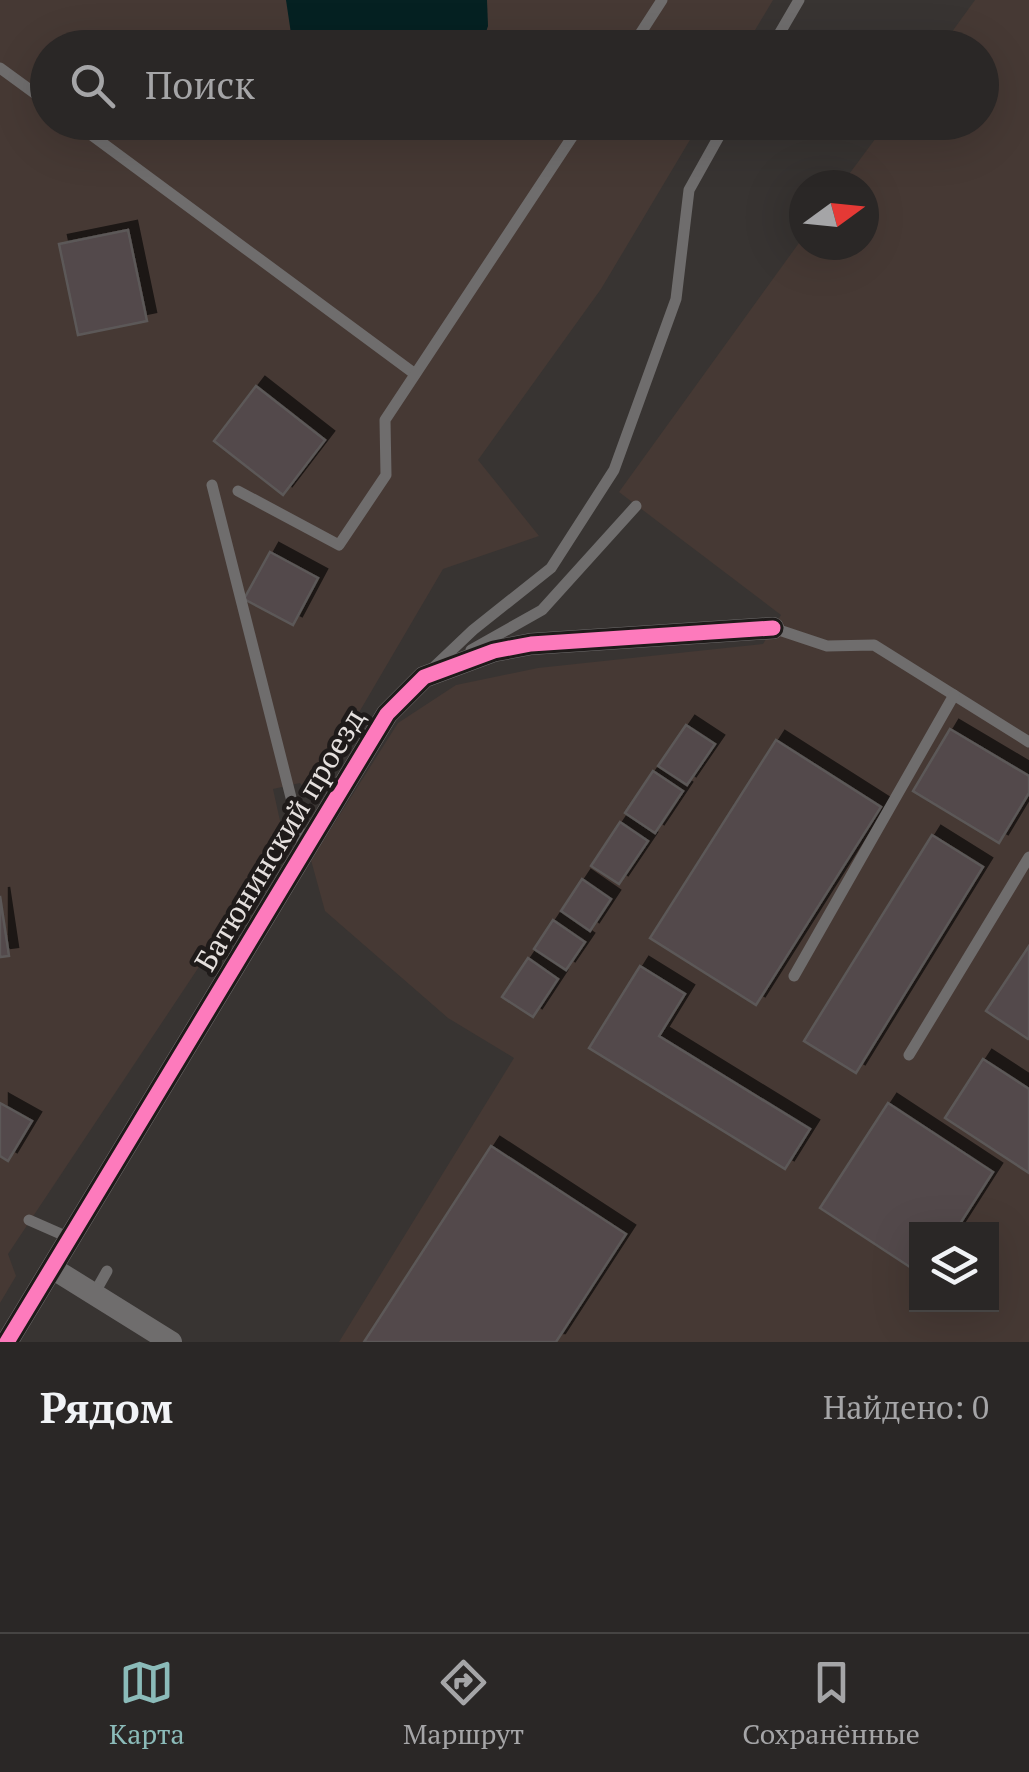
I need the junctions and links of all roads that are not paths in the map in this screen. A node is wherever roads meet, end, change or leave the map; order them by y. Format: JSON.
{"nodes":[{"id":1,"x":662,"y":0,"type":"edge"},
{"id":2,"x":799,"y":0,"type":"edge"},
{"id":3,"x":643,"y":30,"type":"edge"},
{"id":4,"x":782,"y":30,"type":"edge"},
{"id":5,"x":0,"y":68,"type":"edge"},
{"id":6,"x":30,"y":90,"type":"edge"},
{"id":7,"x":98,"y":140,"type":"edge"},
{"id":8,"x":570,"y":140,"type":"edge"},
{"id":9,"x":717,"y":140,"type":"edge"},
{"id":10,"x":415,"y":374,"type":"junction"},
{"id":11,"x":212,"y":485,"type":"dead end"},
{"id":12,"x":238,"y":491,"type":"dead end"},
{"id":13,"x":636,"y":506,"type":"dead end"},
{"id":14,"x":773,"y":628,"type":"joint"},
{"id":15,"x":424,"y":677,"type":"junction"},
{"id":16,"x":954,"y":695,"type":"junction"},
{"id":17,"x":1029,"y":742,"type":"edge"},
{"id":18,"x":305,"y":852,"type":"junction"},
{"id":19,"x":1029,"y":857,"type":"edge"},
{"id":20,"x":794,"y":976,"type":"dead end"},
{"id":21,"x":909,"y":1055,"type":"dead end"},
{"id":22,"x":29,"y":1220,"type":"dead end"},
{"id":23,"x":70,"y":1238,"type":"junction"},
{"id":24,"x":52,"y":1268,"type":"junction"},
{"id":25,"x":107,"y":1271,"type":"dead end"},
{"id":26,"x":94,"y":1294,"type":"junction"},
{"id":27,"x":7,"y":1342,"type":"edge"},
{"id":28,"x":172,"y":1342,"type":"edge"}],
"edges":[{"from":1,"to":3,"type":"lane"},
{"from":2,"to":4,"type":"lane"},
{"from":5,"to":6,"type":"lane"},
{"from":7,"to":10,"type":"lane"},
{"from":8,"to":10,"type":"lane"},
{"from":9,"to":15,"type":"lane"},
{"from":10,"to":12,"type":"lane"},
{"from":11,"to":18,"type":"lane"},
{"from":13,"to":15,"type":"lane"},
{"from":14,"to":15,"type":"street","name":"Батюнинский проезд"},
{"from":14,"to":16,"type":"lane"},
{"from":15,"to":18,"type":"street","name":"Батюнинский проезд"},
{"from":16,"to":17,"type":"lane"},
{"from":16,"to":20,"type":"lane"},
{"from":18,"to":23,"type":"street","name":"Батюнинский проезд"},
{"from":19,"to":21,"type":"lane"},
{"from":22,"to":23,"type":"lane"},
{"from":23,"to":24,"type":"street","name":"Батюнинский проезд"},
{"from":24,"to":26,"type":"street"},
{"from":24,"to":27,"type":"street","name":"Батюнинский проезд"},
{"from":25,"to":26,"type":"lane"},
{"from":26,"to":28,"type":"street"}]}
